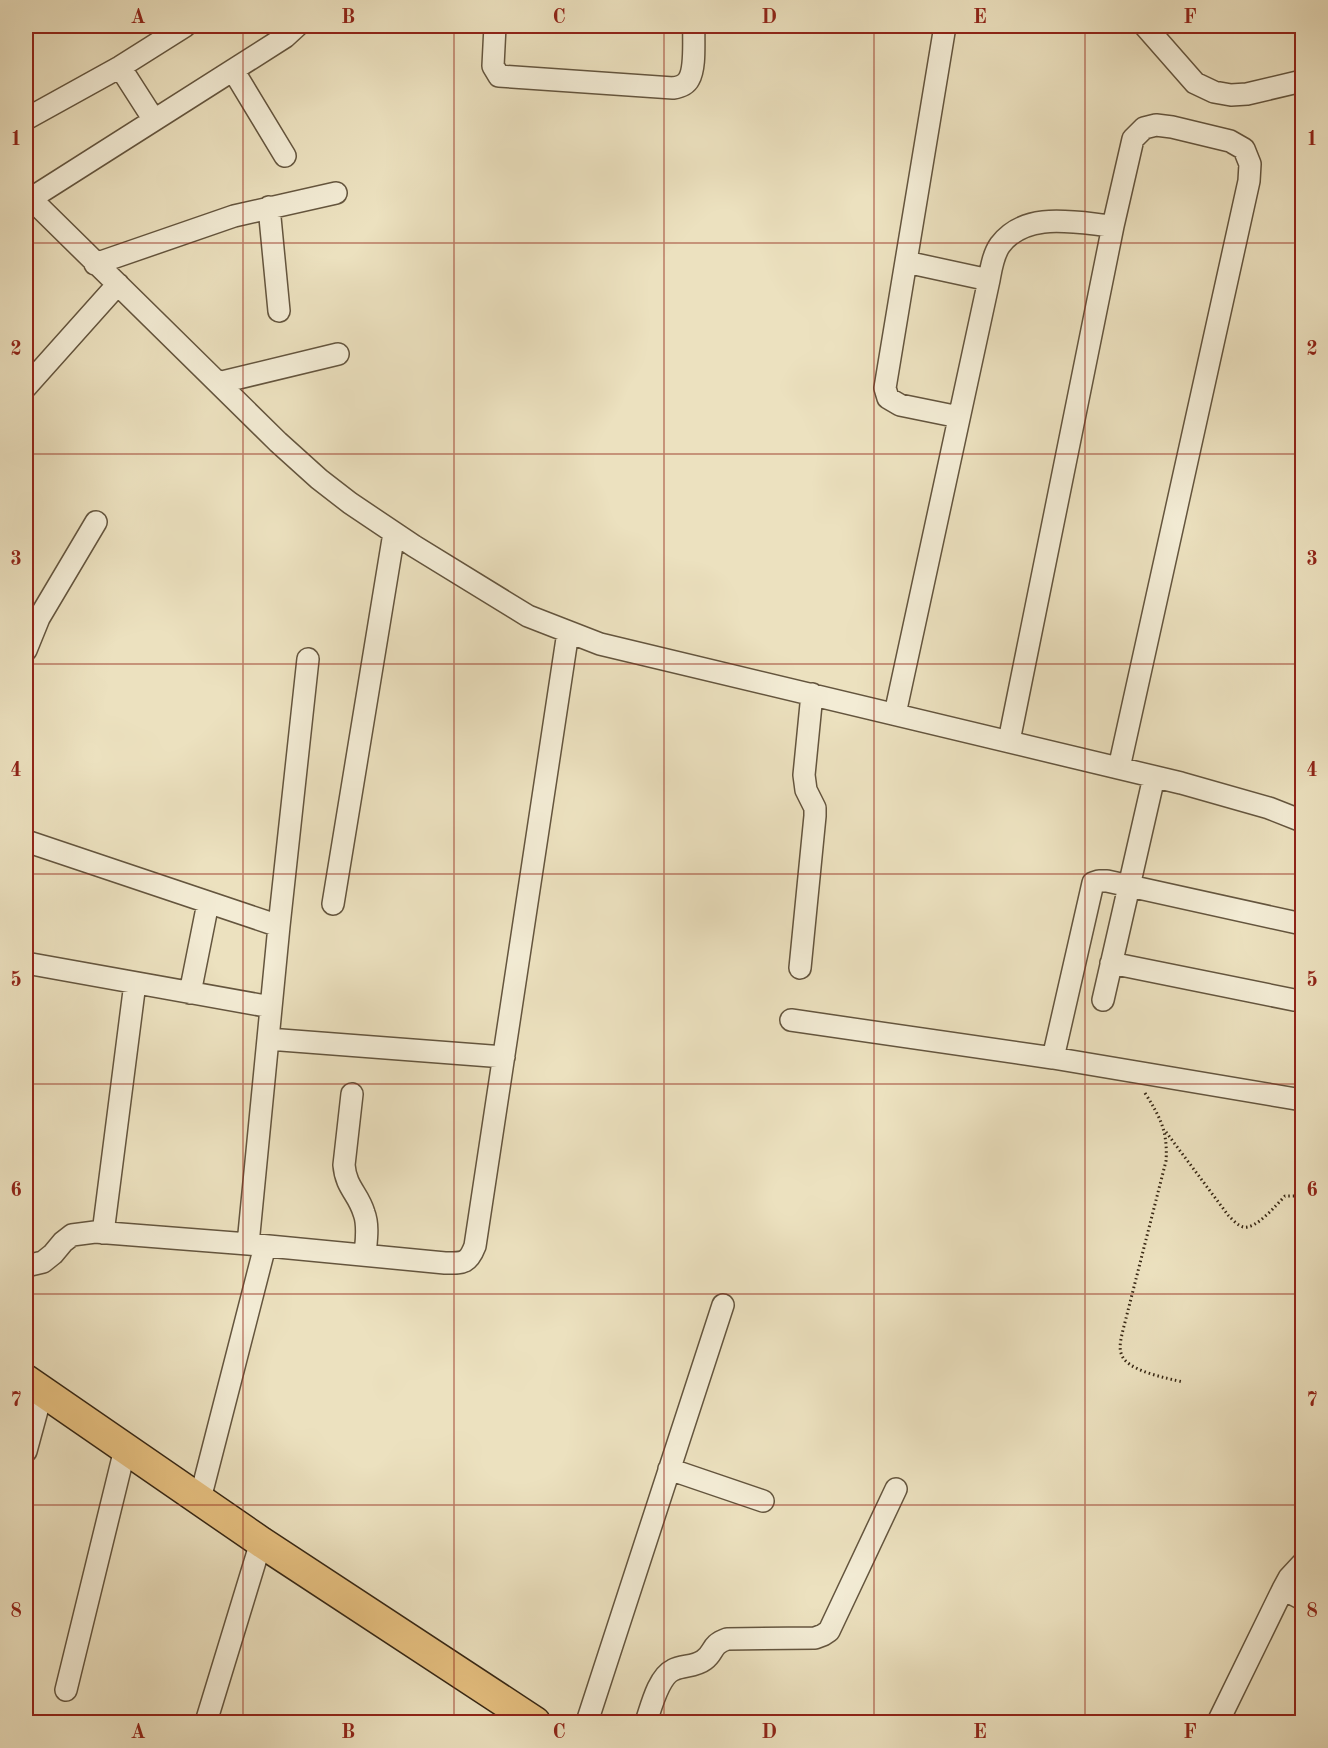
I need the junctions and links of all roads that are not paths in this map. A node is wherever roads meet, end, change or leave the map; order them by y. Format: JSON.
{"nodes":[{"id":1,"x":185,"y":26,"type":"edge"},
{"id":2,"x":297,"y":26,"type":"edge"},
{"id":3,"x":495,"y":26,"type":"edge"},
{"id":4,"x":694,"y":26,"type":"edge"},
{"id":5,"x":945,"y":26,"type":"edge"},
{"id":6,"x":1145,"y":26,"type":"edge"},
{"id":7,"x":120,"y":67,"type":"junction"},
{"id":8,"x":233,"y":70,"type":"junction"},
{"id":9,"x":1302,"y":81,"type":"edge"},
{"id":10,"x":26,"y":119,"type":"edge"},
{"id":11,"x":154,"y":120,"type":"junction"},
{"id":12,"x":285,"y":156,"type":"dead end"},
{"id":13,"x":336,"y":193,"type":"dead end"},
{"id":14,"x":28,"y":197,"type":"edge"},
{"id":15,"x":270,"y":207,"type":"junction"},
{"id":16,"x":1113,"y":226,"type":"junction"},
{"id":17,"x":906,"y":262,"type":"junction"},
{"id":18,"x":95,"y":264,"type":"junction"},
{"id":19,"x":989,"y":280,"type":"junction"},
{"id":20,"x":118,"y":284,"type":"junction"},
{"id":21,"x":279,"y":311,"type":"dead end"},
{"id":22,"x":338,"y":354,"type":"dead end"},
{"id":23,"x":218,"y":383,"type":"junction"},
{"id":24,"x":26,"y":387,"type":"edge"},
{"id":25,"x":959,"y":417,"type":"junction"},
{"id":26,"x":96,"y":522,"type":"dead end"},
{"id":27,"x":394,"y":533,"type":"junction"},
{"id":28,"x":32,"y":614,"type":"edge"},
{"id":29,"x":568,"y":632,"type":"junction"},
{"id":30,"x":26,"y":650,"type":"edge"},
{"id":31,"x":308,"y":659,"type":"dead end"},
{"id":32,"x":812,"y":694,"type":"junction"},
{"id":33,"x":895,"y":714,"type":"junction"},
{"id":34,"x":1009,"y":741,"type":"junction"},
{"id":35,"x":1119,"y":768,"type":"junction"},
{"id":36,"x":1154,"y":777,"type":"junction"},
{"id":37,"x":1302,"y":820,"type":"edge"},
{"id":38,"x":26,"y":842,"type":"edge"},
{"id":39,"x":1128,"y":885,"type":"junction"},
{"id":40,"x":208,"y":903,"type":"junction"},
{"id":41,"x":333,"y":904,"type":"dead end"},
{"id":42,"x":1302,"y":924,"type":"edge"},
{"id":43,"x":279,"y":926,"type":"junction"},
{"id":44,"x":26,"y":963,"type":"edge"},
{"id":45,"x":1111,"y":963,"type":"junction"},
{"id":46,"x":800,"y":968,"type":"dead end"},
{"id":47,"x":135,"y":983,"type":"junction"},
{"id":48,"x":190,"y":993,"type":"junction"},
{"id":49,"x":1103,"y":1000,"type":"dead end"},
{"id":50,"x":1294,"y":1000,"type":"dead end"},
{"id":51,"x":271,"y":1007,"type":"junction"},
{"id":52,"x":791,"y":1020,"type":"dead end"},
{"id":53,"x":268,"y":1039,"type":"junction"},
{"id":54,"x":504,"y":1057,"type":"junction"},
{"id":55,"x":1053,"y":1058,"type":"junction"},
{"id":56,"x":352,"y":1094,"type":"dead end"},
{"id":57,"x":1302,"y":1100,"type":"edge"},
{"id":58,"x":103,"y":1233,"type":"junction"},
{"id":59,"x":256,"y":1245,"type":"junction"},
{"id":60,"x":365,"y":1256,"type":"junction"},
{"id":61,"x":26,"y":1266,"type":"edge"},
{"id":62,"x":723,"y":1305,"type":"dead end"},
{"id":63,"x":34,"y":1386,"type":"edge"},
{"id":64,"x":125,"y":1449,"type":"junction"},
{"id":65,"x":26,"y":1451,"type":"edge"},
{"id":66,"x":669,"y":1469,"type":"junction"},
{"id":67,"x":896,"y":1489,"type":"dead end"},
{"id":68,"x":200,"y":1499,"type":"junction"},
{"id":69,"x":763,"y":1501,"type":"dead end"},
{"id":70,"x":261,"y":1542,"type":"junction"},
{"id":71,"x":1302,"y":1564,"type":"edge"},
{"id":72,"x":1283,"y":1589,"type":"junction"},
{"id":73,"x":1302,"y":1599,"type":"edge"},
{"id":74,"x":66,"y":1690,"type":"dead end"},
{"id":75,"x":503,"y":1713,"type":"edge"},
{"id":76,"x":206,"y":1722,"type":"edge"},
{"id":77,"x":535,"y":1722,"type":"edge"},
{"id":78,"x":586,"y":1722,"type":"edge"},
{"id":79,"x":646,"y":1722,"type":"edge"},
{"id":80,"x":1218,"y":1722,"type":"edge"}],
"edges":[{"from":1,"to":7,"type":"street"},
{"from":2,"to":8,"type":"street"},
{"from":3,"to":4,"type":"street"},
{"from":5,"to":17,"type":"street"},
{"from":6,"to":9,"type":"street"},
{"from":7,"to":10,"type":"street"},
{"from":7,"to":11,"type":"street"},
{"from":8,"to":11,"type":"street"},
{"from":8,"to":12,"type":"street"},
{"from":11,"to":14,"type":"street"},
{"from":13,"to":15,"type":"street"},
{"from":14,"to":18,"type":"street"},
{"from":15,"to":18,"type":"street"},
{"from":15,"to":21,"type":"street"},
{"from":16,"to":19,"type":"street"},
{"from":16,"to":34,"type":"street"},
{"from":16,"to":35,"type":"street"},
{"from":17,"to":19,"type":"street"},
{"from":17,"to":25,"type":"street"},
{"from":18,"to":20,"type":"street"},
{"from":19,"to":25,"type":"street"},
{"from":20,"to":23,"type":"street"},
{"from":20,"to":24,"type":"street"},
{"from":22,"to":23,"type":"street"},
{"from":23,"to":27,"type":"street"},
{"from":25,"to":33,"type":"street"},
{"from":26,"to":28,"type":"street"},
{"from":27,"to":29,"type":"street"},
{"from":27,"to":41,"type":"street"},
{"from":28,"to":30,"type":"street"},
{"from":29,"to":32,"type":"street"},
{"from":29,"to":54,"type":"street"},
{"from":31,"to":43,"type":"street"},
{"from":32,"to":33,"type":"street"},
{"from":32,"to":46,"type":"street"},
{"from":33,"to":34,"type":"street"},
{"from":34,"to":35,"type":"street"},
{"from":35,"to":36,"type":"street"},
{"from":36,"to":37,"type":"street"},
{"from":36,"to":39,"type":"street"},
{"from":38,"to":40,"type":"street"},
{"from":39,"to":42,"type":"street"},
{"from":39,"to":45,"type":"street"},
{"from":39,"to":55,"type":"street"},
{"from":40,"to":43,"type":"street"},
{"from":40,"to":48,"type":"street"},
{"from":43,"to":51,"type":"street"},
{"from":44,"to":47,"type":"street"},
{"from":45,"to":49,"type":"street"},
{"from":45,"to":50,"type":"street"},
{"from":47,"to":48,"type":"street"},
{"from":47,"to":58,"type":"street"},
{"from":48,"to":51,"type":"street"},
{"from":51,"to":53,"type":"street"},
{"from":52,"to":55,"type":"street"},
{"from":53,"to":54,"type":"street"},
{"from":53,"to":59,"type":"street"},
{"from":54,"to":60,"type":"street"},
{"from":55,"to":57,"type":"street"},
{"from":56,"to":60,"type":"street"},
{"from":58,"to":59,"type":"street"},
{"from":58,"to":61,"type":"street"},
{"from":59,"to":60,"type":"street"},
{"from":59,"to":68,"type":"street"},
{"from":62,"to":66,"type":"street"},
{"from":63,"to":64,"type":"highway"},
{"from":63,"to":65,"type":"street"},
{"from":64,"to":68,"type":"highway"},
{"from":64,"to":74,"type":"street"},
{"from":66,"to":69,"type":"street"},
{"from":66,"to":78,"type":"street"},
{"from":67,"to":79,"type":"street"},
{"from":68,"to":70,"type":"highway"},
{"from":70,"to":75,"type":"highway"},
{"from":70,"to":76,"type":"street"},
{"from":71,"to":72,"type":"street"},
{"from":72,"to":73,"type":"street"},
{"from":72,"to":80,"type":"street"},
{"from":75,"to":77,"type":"highway"}]}
